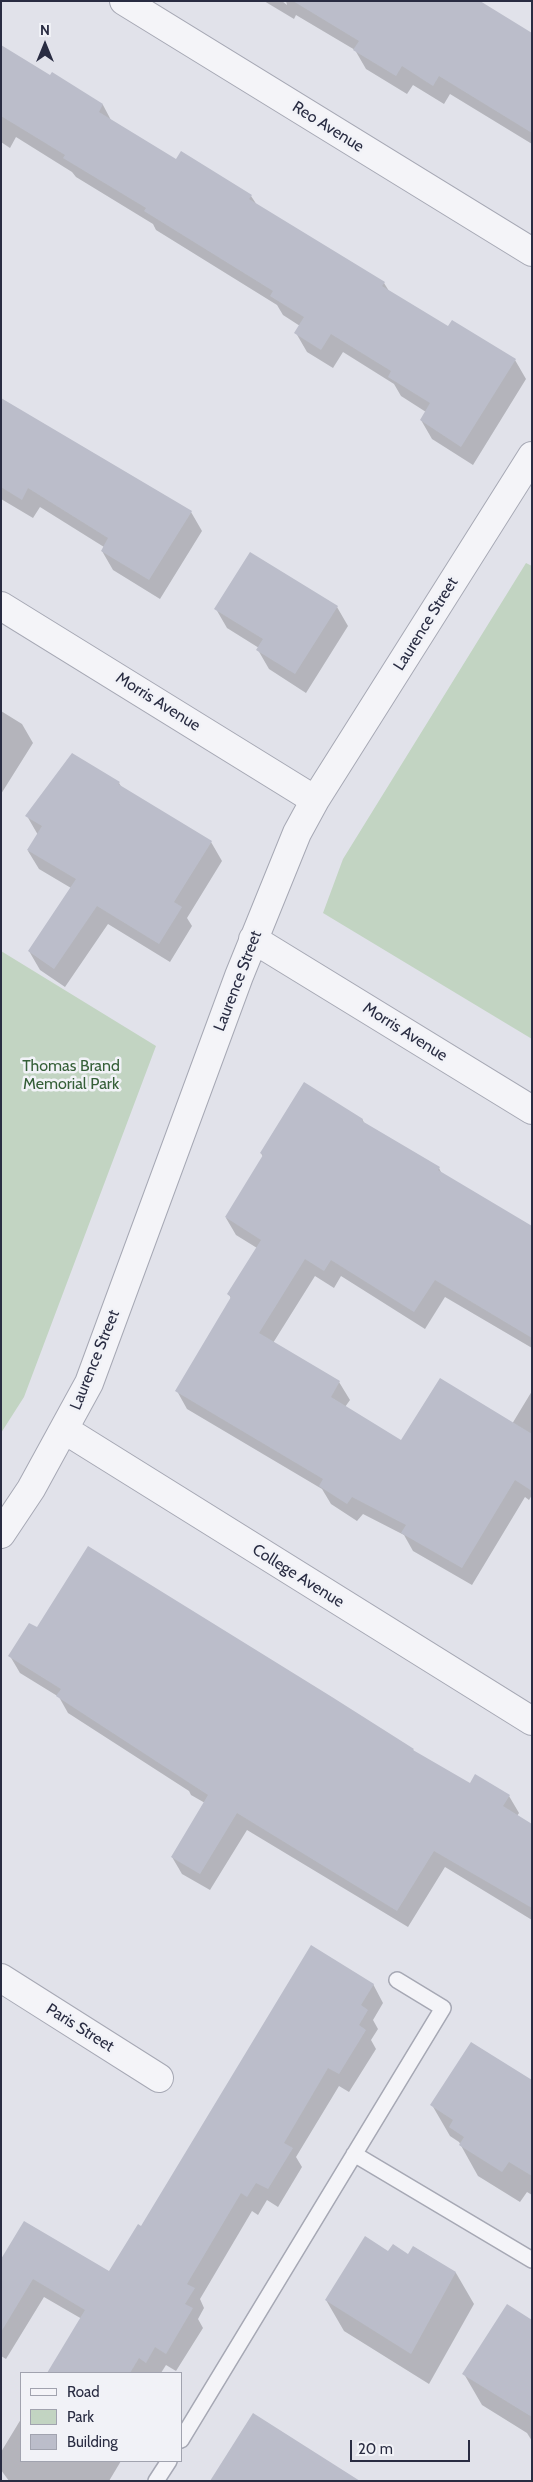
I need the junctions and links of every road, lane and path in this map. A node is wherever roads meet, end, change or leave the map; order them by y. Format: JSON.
{"nodes":[{"id":1,"x":124,"y":1,"type":"edge"},
{"id":2,"x":532,"y":252,"type":"edge"},
{"id":3,"x":532,"y":456,"type":"edge"},
{"id":4,"x":1,"y":606,"type":"edge"},
{"id":5,"x":315,"y":800,"type":"junction"},
{"id":6,"x":253,"y":939,"type":"junction"},
{"id":7,"x":532,"y":1110,"type":"edge"},
{"id":8,"x":65,"y":1430,"type":"junction"},
{"id":9,"x":1,"y":1534,"type":"edge"},
{"id":10,"x":532,"y":1721,"type":"edge"},
{"id":11,"x":1,"y":1978,"type":"edge"},
{"id":12,"x":397,"y":1980,"type":"dead end"},
{"id":13,"x":159,"y":2078,"type":"dead end"},
{"id":14,"x":354,"y":2154,"type":"junction"},
{"id":15,"x":532,"y":2260,"type":"edge"},
{"id":16,"x":182,"y":2438,"type":"edge"},
{"id":17,"x":167,"y":2462,"type":"edge"},
{"id":18,"x":156,"y":2481,"type":"edge"}],
"edges":[{"from":1,"to":2,"type":"street","name":"Reo Avenue"},
{"from":3,"to":5,"type":"street","name":"Laurence Street"},
{"from":4,"to":5,"type":"street","name":"Morris Avenue"},
{"from":5,"to":6,"type":"street","name":"Laurence Street"},
{"from":6,"to":7,"type":"street","name":"Morris Avenue"},
{"from":6,"to":8,"type":"street","name":"Laurence Street"},
{"from":8,"to":9,"type":"street","name":"Laurence Street"},
{"from":8,"to":10,"type":"street","name":"College Avenue"},
{"from":11,"to":13,"type":"street","name":"Paris Street"},
{"from":12,"to":14,"type":"lane"},
{"from":14,"to":15,"type":"lane"},
{"from":14,"to":16,"type":"lane"},
{"from":17,"to":18,"type":"lane"}]}
